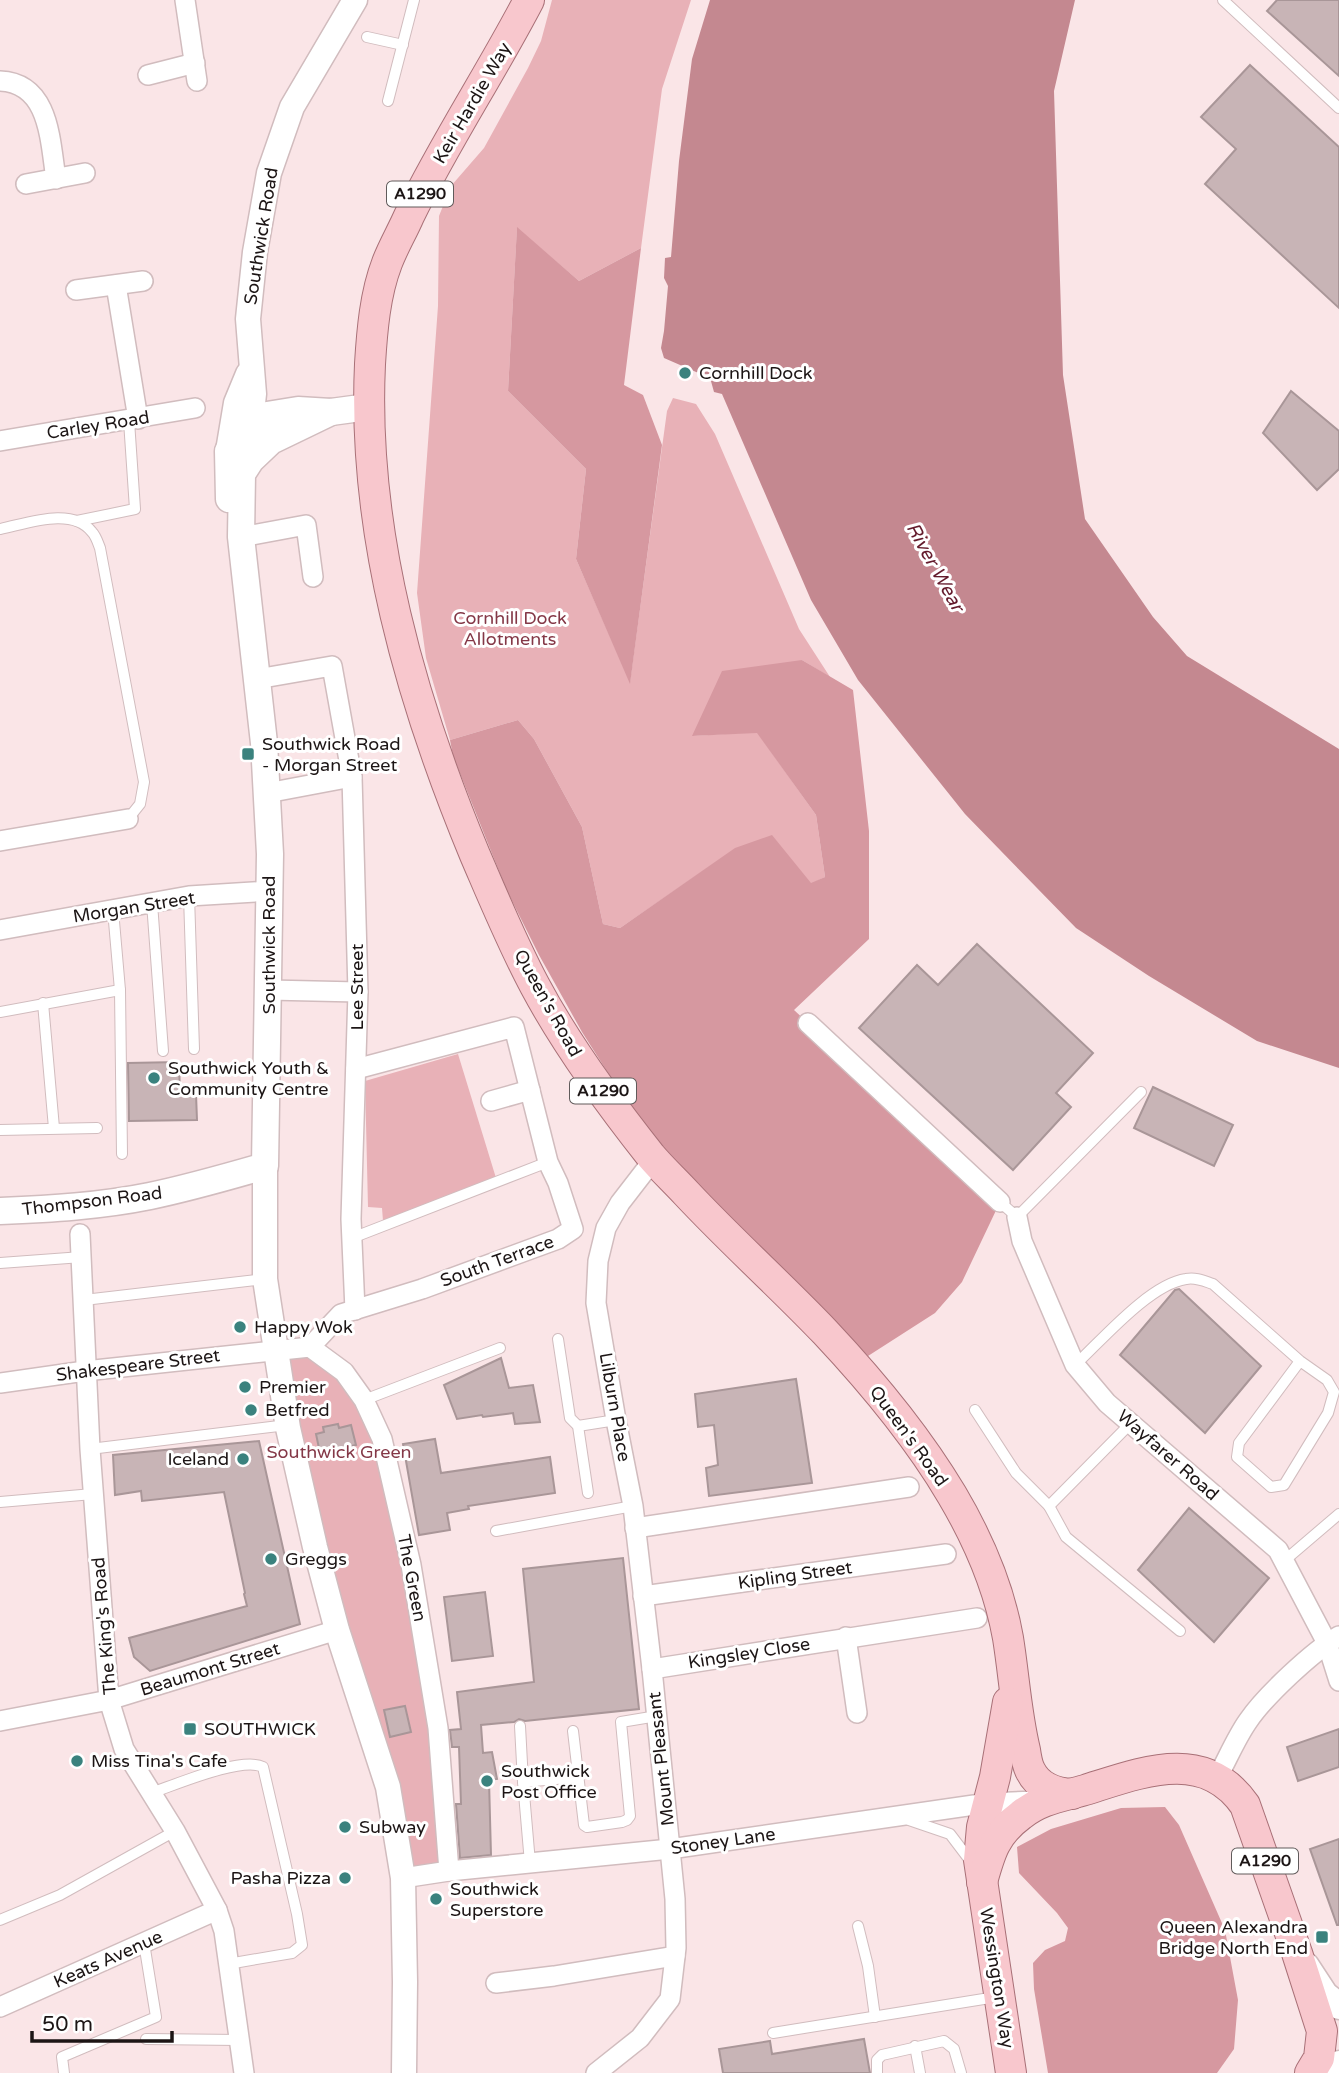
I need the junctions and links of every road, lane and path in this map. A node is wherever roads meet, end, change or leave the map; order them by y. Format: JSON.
{"nodes":[{"id":1,"x":185,"y":0,"type":"edge"},
{"id":2,"x":355,"y":0,"type":"edge"},
{"id":3,"x":414,"y":0,"type":"edge"},
{"id":4,"x":529,"y":0,"type":"edge"},
{"id":5,"x":1223,"y":0,"type":"edge"},
{"id":6,"x":367,"y":37,"type":"dead end"},
{"id":7,"x":402,"y":45,"type":"junction"},
{"id":8,"x":148,"y":75,"type":"dead end"},
{"id":9,"x":0,"y":81,"type":"edge"},
{"id":10,"x":388,"y":101,"type":"dead end"},
{"id":11,"x":1339,"y":107,"type":"edge"},
{"id":12,"x":85,"y":173,"type":"dead end"},
{"id":13,"x":56,"y":179,"type":"junction"},
{"id":14,"x":26,"y":184,"type":"dead end"},
{"id":15,"x":143,"y":281,"type":"dead end"},
{"id":16,"x":116,"y":285,"type":"junction"},
{"id":17,"x":76,"y":290,"type":"dead end"},
{"id":18,"x":251,"y":366,"type":"junction"},
{"id":19,"x":368,"y":407,"type":"junction"},
{"id":20,"x":195,"y":408,"type":"dead end"},
{"id":21,"x":331,"y":412,"type":"junction"},
{"id":22,"x":134,"y":420,"type":"junction"},
{"id":23,"x":252,"y":424,"type":"junction"},
{"id":24,"x":0,"y":441,"type":"edge"},
{"id":25,"x":228,"y":451,"type":"junction"},
{"id":26,"x":242,"y":474,"type":"junction"},
{"id":27,"x":77,"y":521,"type":"junction"},
{"id":28,"x":0,"y":529,"type":"edge"},
{"id":29,"x":241,"y":537,"type":"junction"},
{"id":30,"x":313,"y":578,"type":"dead end"},
{"id":31,"x":257,"y":679,"type":"junction"},
{"id":32,"x":352,"y":777,"type":"junction"},
{"id":33,"x":267,"y":793,"type":"junction"},
{"id":34,"x":128,"y":819,"type":"joint"},
{"id":35,"x":0,"y":841,"type":"edge"},
{"id":36,"x":270,"y":891,"type":"junction"},
{"id":37,"x":189,"y":896,"type":"junction"},
{"id":38,"x":152,"y":903,"type":"junction"},
{"id":39,"x":113,"y":910,"type":"junction"},
{"id":40,"x":0,"y":930,"type":"edge"},
{"id":41,"x":120,"y":990,"type":"junction"},
{"id":42,"x":269,"y":990,"type":"junction"},
{"id":43,"x":358,"y":992,"type":"junction"},
{"id":44,"x":43,"y":1003,"type":"junction"},
{"id":45,"x":0,"y":1012,"type":"edge"},
{"id":46,"x":808,"y":1023,"type":"dead end"},
{"id":47,"x":194,"y":1049,"type":"dead end"},
{"id":48,"x":163,"y":1051,"type":"dead end"},
{"id":49,"x":356,"y":1069,"type":"junction"},
{"id":50,"x":530,"y":1090,"type":"junction"},
{"id":51,"x":1141,"y":1092,"type":"dead end"},
{"id":52,"x":491,"y":1101,"type":"dead end"},
{"id":53,"x":54,"y":1128,"type":"junction"},
{"id":54,"x":97,"y":1128,"type":"dead end"},
{"id":55,"x":0,"y":1130,"type":"edge"},
{"id":56,"x":122,"y":1154,"type":"dead end"},
{"id":57,"x":654,"y":1160,"type":"junction"},
{"id":58,"x":548,"y":1162,"type":"junction"},
{"id":59,"x":265,"y":1166,"type":"junction"},
{"id":60,"x":1000,"y":1202,"type":"joint"},
{"id":61,"x":0,"y":1211,"type":"edge"},
{"id":62,"x":1017,"y":1217,"type":"junction"},
{"id":63,"x":80,"y":1234,"type":"dead end"},
{"id":64,"x":352,"y":1238,"type":"junction"},
{"id":65,"x":82,"y":1257,"type":"junction"},
{"id":66,"x":0,"y":1263,"type":"edge"},
{"id":67,"x":265,"y":1279,"type":"junction"},
{"id":68,"x":84,"y":1300,"type":"junction"},
{"id":69,"x":355,"y":1310,"type":"junction"},
{"id":70,"x":558,"y":1339,"type":"dead end"},
{"id":71,"x":310,"y":1347,"type":"junction"},
{"id":72,"x":500,"y":1348,"type":"dead end"},
{"id":73,"x":276,"y":1351,"type":"junction"},
{"id":74,"x":1300,"y":1360,"type":"junction"},
{"id":75,"x":1075,"y":1365,"type":"junction"},
{"id":76,"x":85,"y":1371,"type":"junction"},
{"id":77,"x":0,"y":1382,"type":"edge"},
{"id":78,"x":364,"y":1400,"type":"junction"},
{"id":79,"x":975,"y":1410,"type":"dead end"},
{"id":80,"x":616,"y":1420,"type":"junction"},
{"id":81,"x":1130,"y":1423,"type":"junction"},
{"id":82,"x":287,"y":1425,"type":"junction"},
{"id":83,"x":578,"y":1426,"type":"junction"},
{"id":84,"x":90,"y":1448,"type":"junction"},
{"id":85,"x":909,"y":1487,"type":"dead end"},
{"id":86,"x":588,"y":1493,"type":"dead end"},
{"id":87,"x":93,"y":1494,"type":"junction"},
{"id":88,"x":0,"y":1502,"type":"edge"},
{"id":89,"x":634,"y":1506,"type":"junction"},
{"id":90,"x":1049,"y":1506,"type":"junction"},
{"id":91,"x":1339,"y":1514,"type":"edge"},
{"id":92,"x":635,"y":1528,"type":"junction"},
{"id":93,"x":496,"y":1531,"type":"dead end"},
{"id":94,"x":946,"y":1554,"type":"dead end"},
{"id":95,"x":1283,"y":1561,"type":"junction"},
{"id":96,"x":643,"y":1596,"type":"junction"},
{"id":97,"x":977,"y":1618,"type":"dead end"},
{"id":98,"x":337,"y":1630,"type":"junction"},
{"id":99,"x":1180,"y":1632,"type":"dead end"},
{"id":100,"x":846,"y":1637,"type":"junction"},
{"id":101,"x":1333,"y":1640,"type":"edge"},
{"id":102,"x":652,"y":1669,"type":"junction"},
{"id":103,"x":1012,"y":1681,"type":"junction"},
{"id":104,"x":1339,"y":1681,"type":"edge"},
{"id":105,"x":109,"y":1700,"type":"junction"},
{"id":106,"x":857,"y":1713,"type":"dead end"},
{"id":107,"x":657,"y":1716,"type":"junction"},
{"id":108,"x":0,"y":1721,"type":"edge"},
{"id":109,"x":520,"y":1726,"type":"dead end"},
{"id":110,"x":573,"y":1731,"type":"dead end"},
{"id":111,"x":578,"y":1777,"type":"junction"},
{"id":112,"x":1217,"y":1778,"type":"junction"},
{"id":113,"x":523,"y":1782,"type":"junction"},
{"id":114,"x":151,"y":1793,"type":"junction"},
{"id":115,"x":1072,"y":1794,"type":"junction"},
{"id":116,"x":1043,"y":1801,"type":"junction"},
{"id":117,"x":988,"y":1803,"type":"junction"},
{"id":118,"x":893,"y":1817,"type":"junction"},
{"id":119,"x":175,"y":1831,"type":"junction"},
{"id":120,"x":670,"y":1849,"type":"junction"},
{"id":121,"x":530,"y":1863,"type":"junction"},
{"id":122,"x":449,"y":1871,"type":"junction"},
{"id":123,"x":402,"y":1878,"type":"junction"},
{"id":124,"x":982,"y":1882,"type":"junction"},
{"id":125,"x":217,"y":1910,"type":"junction"},
{"id":126,"x":0,"y":1920,"type":"edge"},
{"id":127,"x":858,"y":1926,"type":"dead end"},
{"id":128,"x":144,"y":1943,"type":"junction"},
{"id":129,"x":1297,"y":1953,"type":"junction"},
{"id":130,"x":675,"y":1956,"type":"junction"},
{"id":131,"x":228,"y":1964,"type":"junction"},
{"id":132,"x":496,"y":1983,"type":"dead end"},
{"id":133,"x":1000,"y":1997,"type":"junction"},
{"id":134,"x":1339,"y":2006,"type":"edge"},
{"id":135,"x":0,"y":2007,"type":"edge"},
{"id":136,"x":875,"y":2017,"type":"junction"},
{"id":137,"x":774,"y":2033,"type":"dead end"},
{"id":138,"x":146,"y":2039,"type":"dead end"},
{"id":139,"x":240,"y":2040,"type":"junction"},
{"id":140,"x":915,"y":2046,"type":"junction"},
{"id":141,"x":1328,"y":2070,"type":"edge"},
{"id":142,"x":64,"y":2073,"type":"edge"},
{"id":143,"x":244,"y":2073,"type":"edge"},
{"id":144,"x":404,"y":2073,"type":"edge"},
{"id":145,"x":597,"y":2073,"type":"edge"},
{"id":146,"x":877,"y":2073,"type":"edge"},
{"id":147,"x":920,"y":2073,"type":"edge"},
{"id":148,"x":961,"y":2073,"type":"edge"},
{"id":149,"x":1011,"y":2073,"type":"edge"}],
"edges":[{"from":1,"to":8,"type":"street"},
{"from":2,"to":18,"type":"street","name":"Southwick Road"},
{"from":3,"to":7,"type":"lane"},
{"from":4,"to":19,"type":"main road","name":"Keir Hardie Way","number":"A1290"},
{"from":5,"to":11,"type":"lane"},
{"from":6,"to":7,"type":"lane"},
{"from":7,"to":10,"type":"lane"},
{"from":9,"to":13,"type":"street"},
{"from":12,"to":13,"type":"street"},
{"from":13,"to":14,"type":"street"},
{"from":15,"to":16,"type":"street"},
{"from":16,"to":17,"type":"street"},
{"from":16,"to":22,"type":"street"},
{"from":18,"to":23,"type":"street","name":"Southwick Road"},
{"from":18,"to":25,"type":"street","name":"Southwick Road"},
{"from":19,"to":21,"type":"main road"},
{"from":19,"to":57,"type":"main road","name":"Queen's Road","number":"A1290"},
{"from":20,"to":22,"type":"street","name":"Carley Road"},
{"from":21,"to":23,"type":"main road"},
{"from":21,"to":26,"type":"main road"},
{"from":22,"to":24,"type":"street","name":"Carley Road"},
{"from":22,"to":27,"type":"lane"},
{"from":23,"to":25,"type":"main road"},
{"from":23,"to":26,"type":"street","name":"Southwick Road"},
{"from":25,"to":29,"type":"main road"},
{"from":26,"to":29,"type":"main road"},
{"from":27,"to":28,"type":"lane"},
{"from":27,"to":34,"type":"lane"},
{"from":29,"to":30,"type":"street"},
{"from":29,"to":31,"type":"main road","name":"Southwick Road"},
{"from":31,"to":32,"type":"street","name":"Lee Street"},
{"from":31,"to":33,"type":"main road","name":"Southwick Road"},
{"from":32,"to":33,"type":"street"},
{"from":32,"to":43,"type":"street","name":"Lee Street"},
{"from":33,"to":36,"type":"main road","name":"Southwick Road"},
{"from":34,"to":35,"type":"street"},
{"from":36,"to":37,"type":"street","name":"Morgan Street"},
{"from":36,"to":42,"type":"main road","name":"Southwick Road"},
{"from":37,"to":38,"type":"street","name":"Morgan Street"},
{"from":37,"to":47,"type":"lane"},
{"from":38,"to":39,"type":"street","name":"Morgan Street"},
{"from":38,"to":48,"type":"lane"},
{"from":39,"to":40,"type":"street","name":"Morgan Street"},
{"from":39,"to":41,"type":"lane"},
{"from":41,"to":44,"type":"lane"},
{"from":41,"to":56,"type":"lane"},
{"from":42,"to":43,"type":"street"},
{"from":42,"to":59,"type":"main road","name":"Southwick Road"},
{"from":43,"to":49,"type":"street","name":"Lee Street"},
{"from":44,"to":45,"type":"lane"},
{"from":44,"to":53,"type":"lane"},
{"from":46,"to":60,"type":"street"},
{"from":49,"to":50,"type":"street","name":"South Terrace"},
{"from":49,"to":64,"type":"street","name":"Lee Street"},
{"from":50,"to":52,"type":"street"},
{"from":50,"to":58,"type":"street","name":"South Terrace"},
{"from":51,"to":62,"type":"lane"},
{"from":53,"to":54,"type":"lane"},
{"from":53,"to":55,"type":"lane"},
{"from":57,"to":80,"type":"street","name":"Lilburn Place"},
{"from":57,"to":103,"type":"main road","name":"Queen's Road","number":"A1290"},
{"from":58,"to":64,"type":"lane"},
{"from":58,"to":69,"type":"street","name":"South Terrace"},
{"from":59,"to":61,"type":"main road","name":"Thompson Road"},
{"from":59,"to":67,"type":"street","name":"Southwick Road"},
{"from":60,"to":62,"type":"lane"},
{"from":62,"to":75,"type":"street","name":"Wayfarer Road"},
{"from":63,"to":65,"type":"street","name":"The King's Road"},
{"from":64,"to":69,"type":"street","name":"Lee Street"},
{"from":65,"to":66,"type":"lane"},
{"from":65,"to":68,"type":"street","name":"The King's Road"},
{"from":67,"to":68,"type":"lane"},
{"from":67,"to":73,"type":"street","name":"Southwick Road"},
{"from":68,"to":76,"type":"street","name":"The King's Road"},
{"from":69,"to":71,"type":"street","name":"South Terrace"},
{"from":70,"to":83,"type":"lane"},
{"from":71,"to":73,"type":"street"},
{"from":71,"to":78,"type":"street","name":"The Green"},
{"from":72,"to":78,"type":"lane"},
{"from":73,"to":76,"type":"street","name":"Shakespeare Street"},
{"from":73,"to":82,"type":"street","name":"Southwick Road"},
{"from":74,"to":74,"type":"lane"},
{"from":74,"to":75,"type":"lane"},
{"from":75,"to":81,"type":"street","name":"Wayfarer Road"},
{"from":76,"to":77,"type":"street","name":"Shakespeare Street"},
{"from":76,"to":84,"type":"street","name":"The King's Road"},
{"from":78,"to":122,"type":"street","name":"The Green"},
{"from":79,"to":90,"type":"lane"},
{"from":80,"to":83,"type":"lane"},
{"from":80,"to":89,"type":"street","name":"Lilburn Place"},
{"from":81,"to":90,"type":"lane"},
{"from":81,"to":95,"type":"street","name":"Wayfarer Road"},
{"from":82,"to":84,"type":"lane"},
{"from":82,"to":98,"type":"street","name":"Southwick Road"},
{"from":83,"to":86,"type":"lane"},
{"from":84,"to":87,"type":"street","name":"The King's Road"},
{"from":85,"to":92,"type":"street"},
{"from":87,"to":88,"type":"lane"},
{"from":87,"to":105,"type":"street","name":"The King's Road"},
{"from":89,"to":92,"type":"street","name":"Lilburn Place"},
{"from":89,"to":93,"type":"lane"},
{"from":90,"to":99,"type":"lane"},
{"from":91,"to":95,"type":"lane"},
{"from":92,"to":96,"type":"street","name":"Lilburn Place"},
{"from":94,"to":96,"type":"street","name":"Kipling Street"},
{"from":95,"to":101,"type":"street","name":"Wayfarer Road"},
{"from":96,"to":102,"type":"street","name":"Lilburn Place"},
{"from":97,"to":100,"type":"street","name":"Kingsley Close"},
{"from":98,"to":105,"type":"street","name":"Beaumont Street"},
{"from":98,"to":123,"type":"street","name":"Southwick Road"},
{"from":100,"to":102,"type":"street","name":"Kingsley Close"},
{"from":100,"to":106,"type":"street"},
{"from":101,"to":104,"type":"street","name":"Wayfarer Road"},
{"from":101,"to":112,"type":"street"},
{"from":102,"to":107,"type":"street","name":"Mount Pleasant"},
{"from":103,"to":115,"type":"main road","number":"A1290"},
{"from":103,"to":117,"type":"main road","number":"A1290"},
{"from":105,"to":108,"type":"street","name":"Beaumont Street"},
{"from":105,"to":114,"type":"street","name":"The King's Road"},
{"from":107,"to":111,"type":"lane"},
{"from":107,"to":120,"type":"street","name":"Mount Pleasant"},
{"from":109,"to":113,"type":"lane"},
{"from":110,"to":111,"type":"lane"},
{"from":111,"to":113,"type":"lane"},
{"from":112,"to":115,"type":"main road","number":"A1290"},
{"from":112,"to":129,"type":"main road","number":"A1290"},
{"from":113,"to":121,"type":"lane"},
{"from":114,"to":119,"type":"street","name":"The King's Road"},
{"from":114,"to":131,"type":"lane"},
{"from":115,"to":116,"type":"main road","number":"A1290"},
{"from":116,"to":117,"type":"street","name":"Stoney Lane"},
{"from":116,"to":124,"type":"main road","number":"A1290"},
{"from":117,"to":118,"type":"street","name":"Stoney Lane"},
{"from":117,"to":124,"type":"main road","number":"A1290"},
{"from":118,"to":120,"type":"street","name":"Stoney Lane"},
{"from":118,"to":124,"type":"lane"},
{"from":119,"to":125,"type":"street","name":"The King's Road"},
{"from":119,"to":126,"type":"lane"},
{"from":120,"to":121,"type":"street","name":"Stoney Lane"},
{"from":120,"to":130,"type":"street","name":"Mount Pleasant"},
{"from":121,"to":122,"type":"street","name":"Stoney Lane"},
{"from":122,"to":123,"type":"street","name":"Stoney Lane"},
{"from":123,"to":144,"type":"street"},
{"from":124,"to":133,"type":"main road","name":"Wessington Way","number":"A1290"},
{"from":125,"to":128,"type":"street","name":"Keats Avenue"},
{"from":125,"to":131,"type":"street","name":"The King's Road"},
{"from":127,"to":136,"type":"lane"},
{"from":128,"to":135,"type":"street","name":"Keats Avenue"},
{"from":128,"to":142,"type":"lane"},
{"from":129,"to":134,"type":"main road"},
{"from":129,"to":141,"type":"main road","number":"A1290"},
{"from":130,"to":132,"type":"street"},
{"from":130,"to":145,"type":"street","name":"Mount Pleasant"},
{"from":131,"to":139,"type":"street","name":"The King's Road"},
{"from":133,"to":136,"type":"lane"},
{"from":133,"to":149,"type":"main road","name":"Wessington Way","number":"A1290"},
{"from":136,"to":137,"type":"lane"},
{"from":138,"to":139,"type":"lane"},
{"from":139,"to":143,"type":"street","name":"The King's Road"},
{"from":140,"to":146,"type":"lane"},
{"from":140,"to":147,"type":"lane"},
{"from":140,"to":148,"type":"lane"}]}
